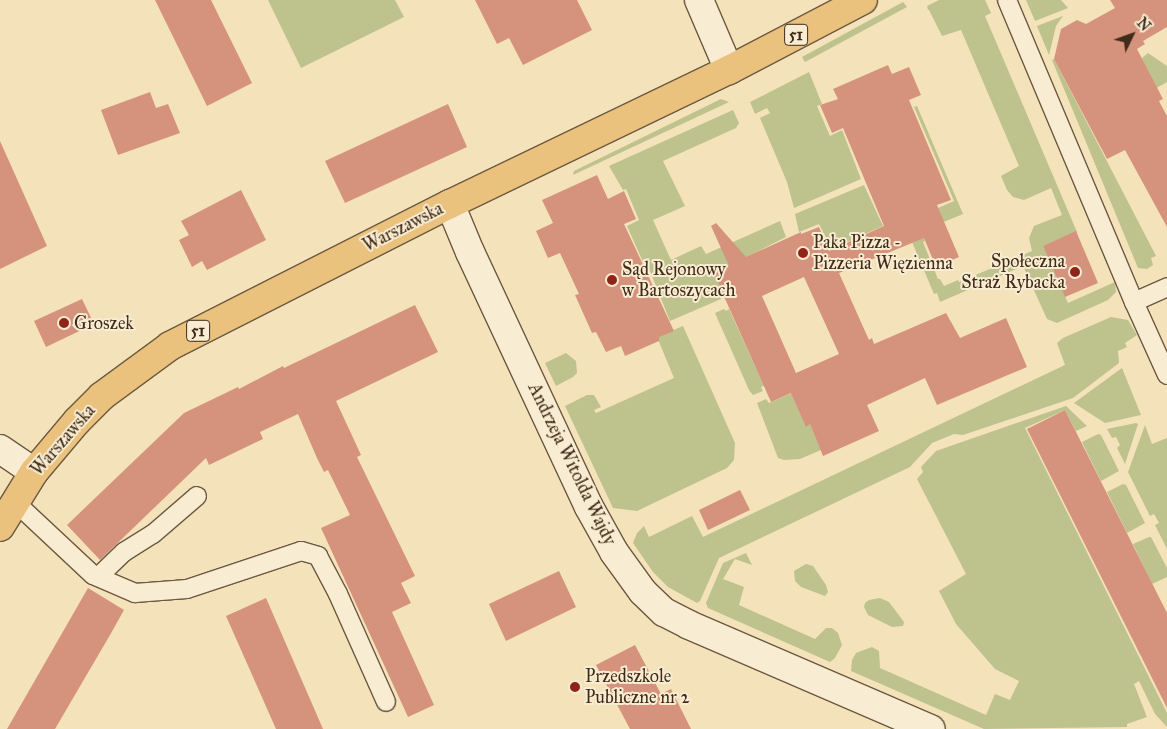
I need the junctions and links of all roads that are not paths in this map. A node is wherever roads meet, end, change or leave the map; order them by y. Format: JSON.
{"nodes":[{"id":1,"x":699,"y":0,"type":"edge"},
{"id":2,"x":863,"y":0,"type":"edge"},
{"id":3,"x":1007,"y":0,"type":"edge"},
{"id":4,"x":729,"y":70,"type":"junction"},
{"id":5,"x":450,"y":204,"type":"junction"},
{"id":6,"x":1167,"y":287,"type":"edge"},
{"id":7,"x":1134,"y":302,"type":"junction"},
{"id":8,"x":1167,"y":374,"type":"edge"},
{"id":9,"x":0,"y":449,"type":"edge"},
{"id":10,"x":34,"y":472,"type":"junction"},
{"id":11,"x":197,"y":496,"type":"dead end"},
{"id":12,"x":15,"y":502,"type":"junction"},
{"id":13,"x":0,"y":526,"type":"edge"},
{"id":14,"x":98,"y":577,"type":"junction"},
{"id":15,"x":386,"y":702,"type":"dead end"},
{"id":16,"x":931,"y":729,"type":"edge"}],
"edges":[{"from":1,"to":4,"type":"street"},
{"from":2,"to":4,"type":"main road","name":"Warszawska","number":"51"},
{"from":3,"to":7,"type":"lane"},
{"from":4,"to":5,"type":"main road","name":"Warszawska","number":"51"},
{"from":5,"to":10,"type":"main road","name":"Warszawska","number":"51"},
{"from":5,"to":16,"type":"street","name":"Andrzeja Witolda Wajdy"},
{"from":6,"to":7,"type":"lane"},
{"from":7,"to":8,"type":"lane"},
{"from":9,"to":10,"type":"street"},
{"from":10,"to":12,"type":"main road","name":"Warszawska","number":"51"},
{"from":11,"to":14,"type":"lane"},
{"from":12,"to":13,"type":"main road","name":"Warszawska","number":"51"},
{"from":12,"to":14,"type":"lane"},
{"from":14,"to":15,"type":"lane"}]}
